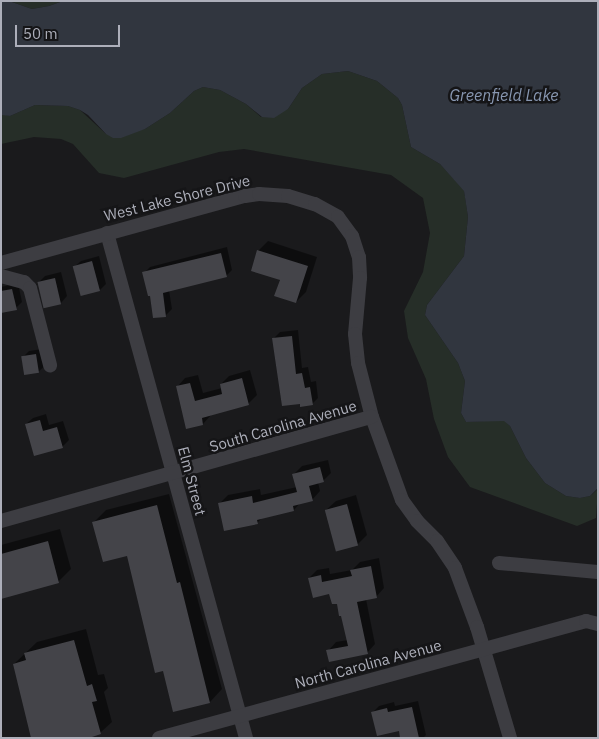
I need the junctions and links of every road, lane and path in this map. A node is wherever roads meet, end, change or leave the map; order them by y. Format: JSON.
{"nodes":[{"id":1,"x":107,"y":233,"type":"junction"},
{"id":2,"x":1,"y":263,"type":"edge"},
{"id":3,"x":1,"y":276,"type":"edge"},
{"id":4,"x":50,"y":365,"type":"dead end"},
{"id":5,"x":372,"y":417,"type":"junction"},
{"id":6,"x":173,"y":474,"type":"junction"},
{"id":7,"x":1,"y":521,"type":"edge"},
{"id":8,"x":499,"y":563,"type":"dead end"},
{"id":9,"x":598,"y":572,"type":"edge"},
{"id":10,"x":592,"y":623,"type":"edge"},
{"id":11,"x":484,"y":649,"type":"junction"},
{"id":12,"x":240,"y":716,"type":"junction"},
{"id":13,"x":159,"y":738,"type":"edge"},
{"id":14,"x":246,"y":738,"type":"edge"},
{"id":15,"x":510,"y":738,"type":"edge"}],
"edges":[{"from":1,"to":2,"type":"street","name":"West Lake Shore Drive"},
{"from":1,"to":5,"type":"street","name":"West Lake Shore Drive"},
{"from":1,"to":6,"type":"street","name":"Elm Street"},
{"from":3,"to":4,"type":"street"},
{"from":5,"to":6,"type":"street","name":"South Carolina Avenue"},
{"from":5,"to":11,"type":"street","name":"West Lake Shore Drive"},
{"from":6,"to":7,"type":"street","name":"South Carolina Avenue"},
{"from":6,"to":12,"type":"street","name":"Elm Street"},
{"from":8,"to":9,"type":"street"},
{"from":10,"to":11,"type":"street","name":"North Carolina Avenue"},
{"from":11,"to":12,"type":"street","name":"North Carolina Avenue"},
{"from":11,"to":15,"type":"street","name":"West Lake Shore Drive"},
{"from":12,"to":13,"type":"street","name":"North Carolina Avenue"},
{"from":12,"to":14,"type":"street","name":"Elm Street"}]}
